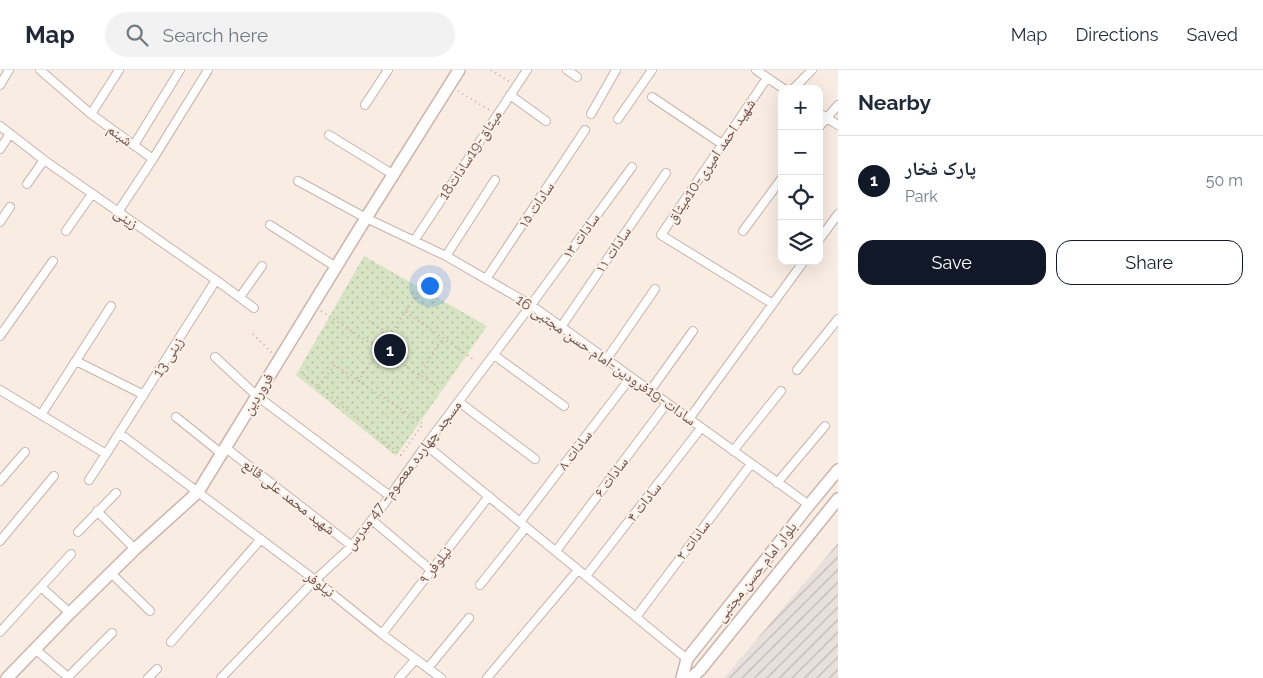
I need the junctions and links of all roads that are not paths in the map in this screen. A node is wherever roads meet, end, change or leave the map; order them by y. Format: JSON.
{"nodes":[{"id":1,"x":9,"y":70,"type":"edge"},
{"id":2,"x":40,"y":70,"type":"edge"},
{"id":3,"x":119,"y":70,"type":"edge"},
{"id":4,"x":180,"y":70,"type":"edge"},
{"id":5,"x":208,"y":70,"type":"edge"},
{"id":6,"x":388,"y":70,"type":"edge"},
{"id":7,"x":459,"y":70,"type":"edge"},
{"id":8,"x":527,"y":70,"type":"edge"},
{"id":9,"x":567,"y":70,"type":"edge"},
{"id":10,"x":616,"y":70,"type":"edge"},
{"id":11,"x":652,"y":70,"type":"edge"},
{"id":12,"x":756,"y":70,"type":"edge"},
{"id":13,"x":812,"y":70,"type":"edge"},
{"id":14,"x":577,"y":77,"type":"dead end"},
{"id":15,"x":767,"y":78,"type":"junction"},
{"id":16,"x":0,"y":85,"type":"edge"},
{"id":17,"x":778,"y":85,"type":"edge"},
{"id":18,"x":797,"y":85,"type":"edge"},
{"id":19,"x":510,"y":95,"type":"junction"},
{"id":20,"x":652,"y":97,"type":"dead end"},
{"id":21,"x":364,"y":105,"type":"dead end"},
{"id":22,"x":838,"y":105,"type":"edge"},
{"id":23,"x":91,"y":114,"type":"junction"},
{"id":24,"x":591,"y":114,"type":"dead end"},
{"id":25,"x":823,"y":115,"type":"edge"},
{"id":26,"x":826,"y":117,"type":"junction"},
{"id":27,"x":618,"y":119,"type":"dead end"},
{"id":28,"x":546,"y":120,"type":"dead end"},
{"id":29,"x":823,"y":121,"type":"edge"},
{"id":30,"x":838,"y":125,"type":"edge"},
{"id":31,"x":0,"y":126,"type":"edge"},
{"id":32,"x":585,"y":130,"type":"dead end"},
{"id":33,"x":10,"y":134,"type":"junction"},
{"id":34,"x":329,"y":135,"type":"dead end"},
{"id":35,"x":722,"y":144,"type":"junction"},
{"id":36,"x":134,"y":145,"type":"junction"},
{"id":37,"x":0,"y":150,"type":"edge"},
{"id":38,"x":152,"y":159,"type":"junction"},
{"id":39,"x":44,"y":160,"type":"junction"},
{"id":40,"x":632,"y":167,"type":"dead end"},
{"id":41,"x":666,"y":173,"type":"dead end"},
{"id":42,"x":394,"y":174,"type":"junction"},
{"id":43,"x":495,"y":180,"type":"dead end"},
{"id":44,"x":298,"y":181,"type":"dead end"},
{"id":45,"x":778,"y":183,"type":"edge"},
{"id":46,"x":27,"y":184,"type":"dead end"},
{"id":47,"x":92,"y":194,"type":"junction"},
{"id":48,"x":10,"y":207,"type":"dead end"},
{"id":49,"x":118,"y":212,"type":"junction"},
{"id":50,"x":838,"y":214,"type":"edge"},
{"id":51,"x":366,"y":218,"type":"junction"},
{"id":52,"x":0,"y":222,"type":"edge"},
{"id":53,"x":270,"y":226,"type":"dead end"},
{"id":54,"x":66,"y":231,"type":"dead end"},
{"id":55,"x":743,"y":231,"type":"dead end"},
{"id":56,"x":823,"y":235,"type":"edge"},
{"id":57,"x":414,"y":241,"type":"junction"},
{"id":58,"x":446,"y":256,"type":"junction"},
{"id":59,"x":53,"y":261,"type":"dead end"},
{"id":60,"x":801,"y":265,"type":"edge"},
{"id":61,"x":262,"y":266,"type":"dead end"},
{"id":62,"x":336,"y":267,"type":"junction"},
{"id":63,"x":216,"y":280,"type":"junction"},
{"id":64,"x":486,"y":280,"type":"junction"},
{"id":65,"x":655,"y":289,"type":"dead end"},
{"id":66,"x":240,"y":297,"type":"junction"},
{"id":67,"x":773,"y":304,"type":"junction"},
{"id":68,"x":531,"y":305,"type":"junction"},
{"id":69,"x":111,"y":306,"type":"dead end"},
{"id":70,"x":254,"y":308,"type":"dead end"},
{"id":71,"x":837,"y":322,"type":"edge"},
{"id":72,"x":561,"y":327,"type":"junction"},
{"id":73,"x":693,"y":331,"type":"dead end"},
{"id":74,"x":0,"y":336,"type":"edge"},
{"id":75,"x":494,"y":355,"type":"junction"},
{"id":76,"x":215,"y":357,"type":"dead end"},
{"id":77,"x":606,"y":360,"type":"junction"},
{"id":78,"x":76,"y":361,"type":"junction"},
{"id":79,"x":797,"y":370,"type":"dead end"},
{"id":80,"x":631,"y":377,"type":"junction"},
{"id":81,"x":0,"y":390,"type":"edge"},
{"id":82,"x":650,"y":391,"type":"junction"},
{"id":83,"x":781,"y":391,"type":"dead end"},
{"id":84,"x":144,"y":395,"type":"junction"},
{"id":85,"x":257,"y":396,"type":"junction"},
{"id":86,"x":459,"y":402,"type":"junction"},
{"id":87,"x":667,"y":404,"type":"junction"},
{"id":88,"x":564,"y":406,"type":"dead end"},
{"id":89,"x":41,"y":415,"type":"junction"},
{"id":90,"x":176,"y":417,"type":"dead end"},
{"id":91,"x":689,"y":420,"type":"junction"},
{"id":92,"x":825,"y":426,"type":"dead end"},
{"id":93,"x":701,"y":428,"type":"junction"},
{"id":94,"x":119,"y":434,"type":"junction"},
{"id":95,"x":426,"y":445,"type":"junction"},
{"id":96,"x":224,"y":451,"type":"junction"},
{"id":97,"x":733,"y":451,"type":"junction"},
{"id":98,"x":25,"y":452,"type":"dead end"},
{"id":99,"x":106,"y":454,"type":"junction"},
{"id":100,"x":535,"y":460,"type":"dead end"},
{"id":101,"x":751,"y":464,"type":"junction"},
{"id":102,"x":838,"y":470,"type":"edge"},
{"id":103,"x":54,"y":476,"type":"dead end"},
{"id":104,"x":89,"y":480,"type":"dead end"},
{"id":105,"x":0,"y":481,"type":"edge"},
{"id":106,"x":777,"y":483,"type":"junction"},
{"id":107,"x":198,"y":492,"type":"junction"},
{"id":108,"x":116,"y":493,"type":"dead end"},
{"id":109,"x":390,"y":496,"type":"junction"},
{"id":110,"x":488,"y":496,"type":"junction"},
{"id":111,"x":838,"y":499,"type":"edge"},
{"id":112,"x":809,"y":505,"type":"junction"},
{"id":113,"x":98,"y":511,"type":"junction"},
{"id":114,"x":372,"y":520,"type":"junction"},
{"id":115,"x":523,"y":525,"type":"junction"},
{"id":116,"x":78,"y":532,"type":"dead end"},
{"id":117,"x":261,"y":539,"type":"junction"},
{"id":118,"x":0,"y":541,"type":"edge"},
{"id":119,"x":352,"y":546,"type":"junction"},
{"id":120,"x":135,"y":549,"type":"junction"},
{"id":121,"x":556,"y":551,"type":"junction"},
{"id":122,"x":71,"y":554,"type":"dead end"},
{"id":123,"x":431,"y":570,"type":"junction"},
{"id":124,"x":578,"y":570,"type":"junction"},
{"id":125,"x":111,"y":573,"type":"junction"},
{"id":126,"x":586,"y":576,"type":"junction"},
{"id":127,"x":315,"y":580,"type":"junction"},
{"id":128,"x":480,"y":584,"type":"dead end"},
{"id":129,"x":42,"y":587,"type":"junction"},
{"id":130,"x":150,"y":611,"type":"dead end"},
{"id":131,"x":70,"y":613,"type":"junction"},
{"id":132,"x":636,"y":617,"type":"junction"},
{"id":133,"x":469,"y":618,"type":"dead end"},
{"id":134,"x":0,"y":632,"type":"edge"},
{"id":135,"x":112,"y":634,"type":"dead end"},
{"id":136,"x":382,"y":634,"type":"junction"},
{"id":137,"x":171,"y":642,"type":"dead end"},
{"id":138,"x":35,"y":649,"type":"junction"},
{"id":139,"x":416,"y":659,"type":"junction"},
{"id":140,"x":687,"y":659,"type":"junction"},
{"id":141,"x":428,"y":668,"type":"junction"},
{"id":142,"x":156,"y":669,"type":"dead end"},
{"id":143,"x":7,"y":678,"type":"edge"},
{"id":144,"x":69,"y":678,"type":"edge"},
{"id":145,"x":148,"y":678,"type":"edge"},
{"id":146,"x":221,"y":678,"type":"edge"},
{"id":147,"x":399,"y":678,"type":"edge"},
{"id":148,"x":441,"y":678,"type":"edge"},
{"id":149,"x":487,"y":678,"type":"edge"},
{"id":150,"x":682,"y":678,"type":"edge"},
{"id":151,"x":691,"y":678,"type":"edge"}],
"edges":[{"from":1,"to":16,"type":"street"},
{"from":2,"to":23,"type":"street","name":"شبنم"},
{"from":3,"to":23,"type":"street"},
{"from":4,"to":36,"type":"street"},
{"from":5,"to":38,"type":"street"},
{"from":6,"to":21,"type":"street"},
{"from":7,"to":42,"type":"street","name":"فروردین"},
{"from":8,"to":19,"type":"street","name":"18میثاق-19سادات"},
{"from":9,"to":14,"type":"street"},
{"from":10,"to":24,"type":"street"},
{"from":11,"to":27,"type":"street"},
{"from":12,"to":15,"type":"street"},
{"from":13,"to":18,"type":"street"},
{"from":15,"to":17,"type":"street"},
{"from":15,"to":35,"type":"street","name":"شهید احمد امیری-10میثاق"},
{"from":19,"to":28,"type":"street"},
{"from":19,"to":57,"type":"street","name":"18میثاق-19سادات"},
{"from":20,"to":35,"type":"street"},
{"from":22,"to":26,"type":"street"},
{"from":23,"to":36,"type":"street","name":"شبنم"},
{"from":25,"to":26,"type":"street"},
{"from":26,"to":29,"type":"street"},
{"from":26,"to":30,"type":"street"},
{"from":31,"to":33,"type":"street","name":"زینی"},
{"from":32,"to":64,"type":"street","name":"سادات ۱۵"},
{"from":33,"to":37,"type":"street"},
{"from":33,"to":39,"type":"street","name":"زینی"},
{"from":34,"to":42,"type":"street"},
{"from":35,"to":67,"type":"street","name":"شهید احمد امیری-10میثاق"},
{"from":36,"to":38,"type":"street","name":"شبنم"},
{"from":38,"to":49,"type":"street"},
{"from":39,"to":46,"type":"street"},
{"from":39,"to":47,"type":"street","name":"زینی"},
{"from":40,"to":68,"type":"street","name":"سادات ۱۳"},
{"from":41,"to":72,"type":"street","name":"سادات ۱۱"},
{"from":42,"to":51,"type":"street","name":"فروردین"},
{"from":43,"to":58,"type":"street"},
{"from":44,"to":51,"type":"street","name":"سادات-19فرودین-امام حسن مجتبی 16"},
{"from":45,"to":55,"type":"street"},
{"from":47,"to":49,"type":"street","name":"زینی"},
{"from":47,"to":54,"type":"street"},
{"from":48,"to":52,"type":"street"},
{"from":49,"to":63,"type":"street","name":"زینی"},
{"from":50,"to":56,"type":"street"},
{"from":51,"to":57,"type":"street","name":"سادات-19فرودین-امام حسن مجتبی 16"},
{"from":51,"to":62,"type":"street","name":"فروردین"},
{"from":53,"to":62,"type":"street"},
{"from":57,"to":58,"type":"street","name":"سادات-19فرودین-امام حسن مجتبی 16"},
{"from":58,"to":64,"type":"street","name":"سادات-19فرودین-امام حسن مجتبی 16"},
{"from":59,"to":74,"type":"street"},
{"from":60,"to":67,"type":"street"},
{"from":61,"to":66,"type":"street"},
{"from":62,"to":85,"type":"street","name":"فروردین"},
{"from":63,"to":66,"type":"street","name":"زینی"},
{"from":63,"to":84,"type":"street","name":"زینی 13"},
{"from":64,"to":68,"type":"street","name":"سادات-19فرودین-امام حسن مجتبی 16"},
{"from":65,"to":77,"type":"street"},
{"from":66,"to":70,"type":"street","name":"زینی"},
{"from":67,"to":91,"type":"street"},
{"from":68,"to":72,"type":"street","name":"سادات-19فرودین-امام حسن مجتبی 16"},
{"from":68,"to":75,"type":"street","name":"مسجد چهارده معصوم- 47 مدرس"},
{"from":69,"to":78,"type":"street"},
{"from":71,"to":79,"type":"street"},
{"from":72,"to":77,"type":"street","name":"سادات-19فرودین-امام حسن مجتبی 16"},
{"from":73,"to":82,"type":"street"},
{"from":75,"to":86,"type":"street","name":"مسجد چهارده معصوم- 47 مدرس"},
{"from":75,"to":88,"type":"street"},
{"from":76,"to":85,"type":"street"},
{"from":77,"to":80,"type":"street","name":"سادات-19فرودین-امام حسن مجتبی 16"},
{"from":78,"to":84,"type":"street"},
{"from":78,"to":89,"type":"street"},
{"from":80,"to":82,"type":"street","name":"سادات-19فرودین-امام حسن مجتبی 16"},
{"from":80,"to":115,"type":"street","name":"سادات ۸"},
{"from":81,"to":89,"type":"street"},
{"from":82,"to":87,"type":"street","name":"سادات-19فرودین-امام حسن مجتبی 16"},
{"from":83,"to":97,"type":"street"},
{"from":84,"to":94,"type":"street","name":"زینی 13"},
{"from":85,"to":96,"type":"street","name":"فروردین"},
{"from":85,"to":109,"type":"street"},
{"from":86,"to":95,"type":"street","name":"مسجد چهارده معصوم- 47 مدرس"},
{"from":86,"to":100,"type":"street"},
{"from":87,"to":91,"type":"street","name":"سادات-19فرودین-امام حسن مجتبی 16"},
{"from":87,"to":121,"type":"street","name":"سادات ۶"},
{"from":89,"to":99,"type":"street"},
{"from":90,"to":96,"type":"street","name":"شهید محمد علی قانع"},
{"from":91,"to":93,"type":"street","name":"سادات-19فرودین-امام حسن مجتبی 16"},
{"from":92,"to":106,"type":"street"},
{"from":93,"to":97,"type":"street","name":"سادات-19فرودین-امام حسن مجتبی 16"},
{"from":93,"to":126,"type":"street","name":"سادات ۴"},
{"from":94,"to":99,"type":"street","name":"زینی 13"},
{"from":94,"to":107,"type":"street","name":"نیلوفر"},
{"from":95,"to":109,"type":"street","name":"مسجد چهارده معصوم- 47 مدرس"},
{"from":95,"to":110,"type":"street"},
{"from":96,"to":107,"type":"street","name":"فروردین"},
{"from":96,"to":119,"type":"street","name":"شهید محمد علی قانع"},
{"from":97,"to":101,"type":"street","name":"سادات-19فرودین-امام حسن مجتبی 16"},
{"from":98,"to":105,"type":"street"},
{"from":99,"to":104,"type":"street","name":"زینی 13"},
{"from":101,"to":106,"type":"street","name":"سادات-19فرودین-امام حسن مجتبی 16"},
{"from":101,"to":132,"type":"street","name":"سادات ۲"},
{"from":102,"to":112,"type":"street","name":"بلوار امام حسن مجتبی"},
{"from":103,"to":118,"type":"street"},
{"from":106,"to":112,"type":"street","name":"سادات-19فرودین-امام حسن مجتبی 16"},
{"from":107,"to":117,"type":"street","name":"نیلوفر"},
{"from":107,"to":120,"type":"street","name":"فروردین"},
{"from":108,"to":113,"type":"street"},
{"from":109,"to":114,"type":"street","name":"مسجد چهارده معصوم- 47 مدرس"},
{"from":110,"to":115,"type":"street"},
{"from":110,"to":123,"type":"street","name":"نیلوفر ۹"},
{"from":111,"to":151,"type":"street","name":"بلوار امام حسن مجتبی"},
{"from":112,"to":140,"type":"street","name":"بلوار امام حسن مجتبی"},
{"from":113,"to":116,"type":"street"},
{"from":113,"to":120,"type":"street"},
{"from":114,"to":119,"type":"street","name":"مسجد چهارده معصوم- 47 مدرس"},
{"from":114,"to":123,"type":"street"},
{"from":115,"to":121,"type":"street"},
{"from":115,"to":128,"type":"street","name":"سادات ۸"},
{"from":117,"to":127,"type":"street","name":"نیلوفر"},
{"from":117,"to":137,"type":"street"},
{"from":119,"to":127,"type":"street","name":"مسجد چهارده معصوم- 47 مدرس"},
{"from":120,"to":125,"type":"street","name":"فروردین"},
{"from":121,"to":124,"type":"street"},
{"from":122,"to":129,"type":"street"},
{"from":123,"to":136,"type":"street","name":"نیلوفر ۹"},
{"from":124,"to":126,"type":"street"},
{"from":124,"to":149,"type":"street"},
{"from":125,"to":130,"type":"street"},
{"from":125,"to":131,"type":"street","name":"فروردین"},
{"from":126,"to":132,"type":"street"},
{"from":127,"to":136,"type":"street","name":"نیلوفر"},
{"from":127,"to":146,"type":"street","name":"مسجد چهارده معصوم- 47 مدرس"},
{"from":129,"to":131,"type":"street"},
{"from":129,"to":134,"type":"street"},
{"from":131,"to":138,"type":"street","name":"فروردین"},
{"from":132,"to":140,"type":"street"},
{"from":133,"to":141,"type":"street"},
{"from":135,"to":144,"type":"street"},
{"from":136,"to":139,"type":"street","name":"نیلوفر"},
{"from":138,"to":143,"type":"street","name":"فروردین"},
{"from":138,"to":144,"type":"street"},
{"from":139,"to":141,"type":"street","name":"نیلوفر"},
{"from":139,"to":147,"type":"street"},
{"from":140,"to":150,"type":"street","name":"بلوار امام حسن مجتبی"},
{"from":141,"to":148,"type":"street","name":"نیلوفر"},
{"from":142,"to":145,"type":"street"}]}
